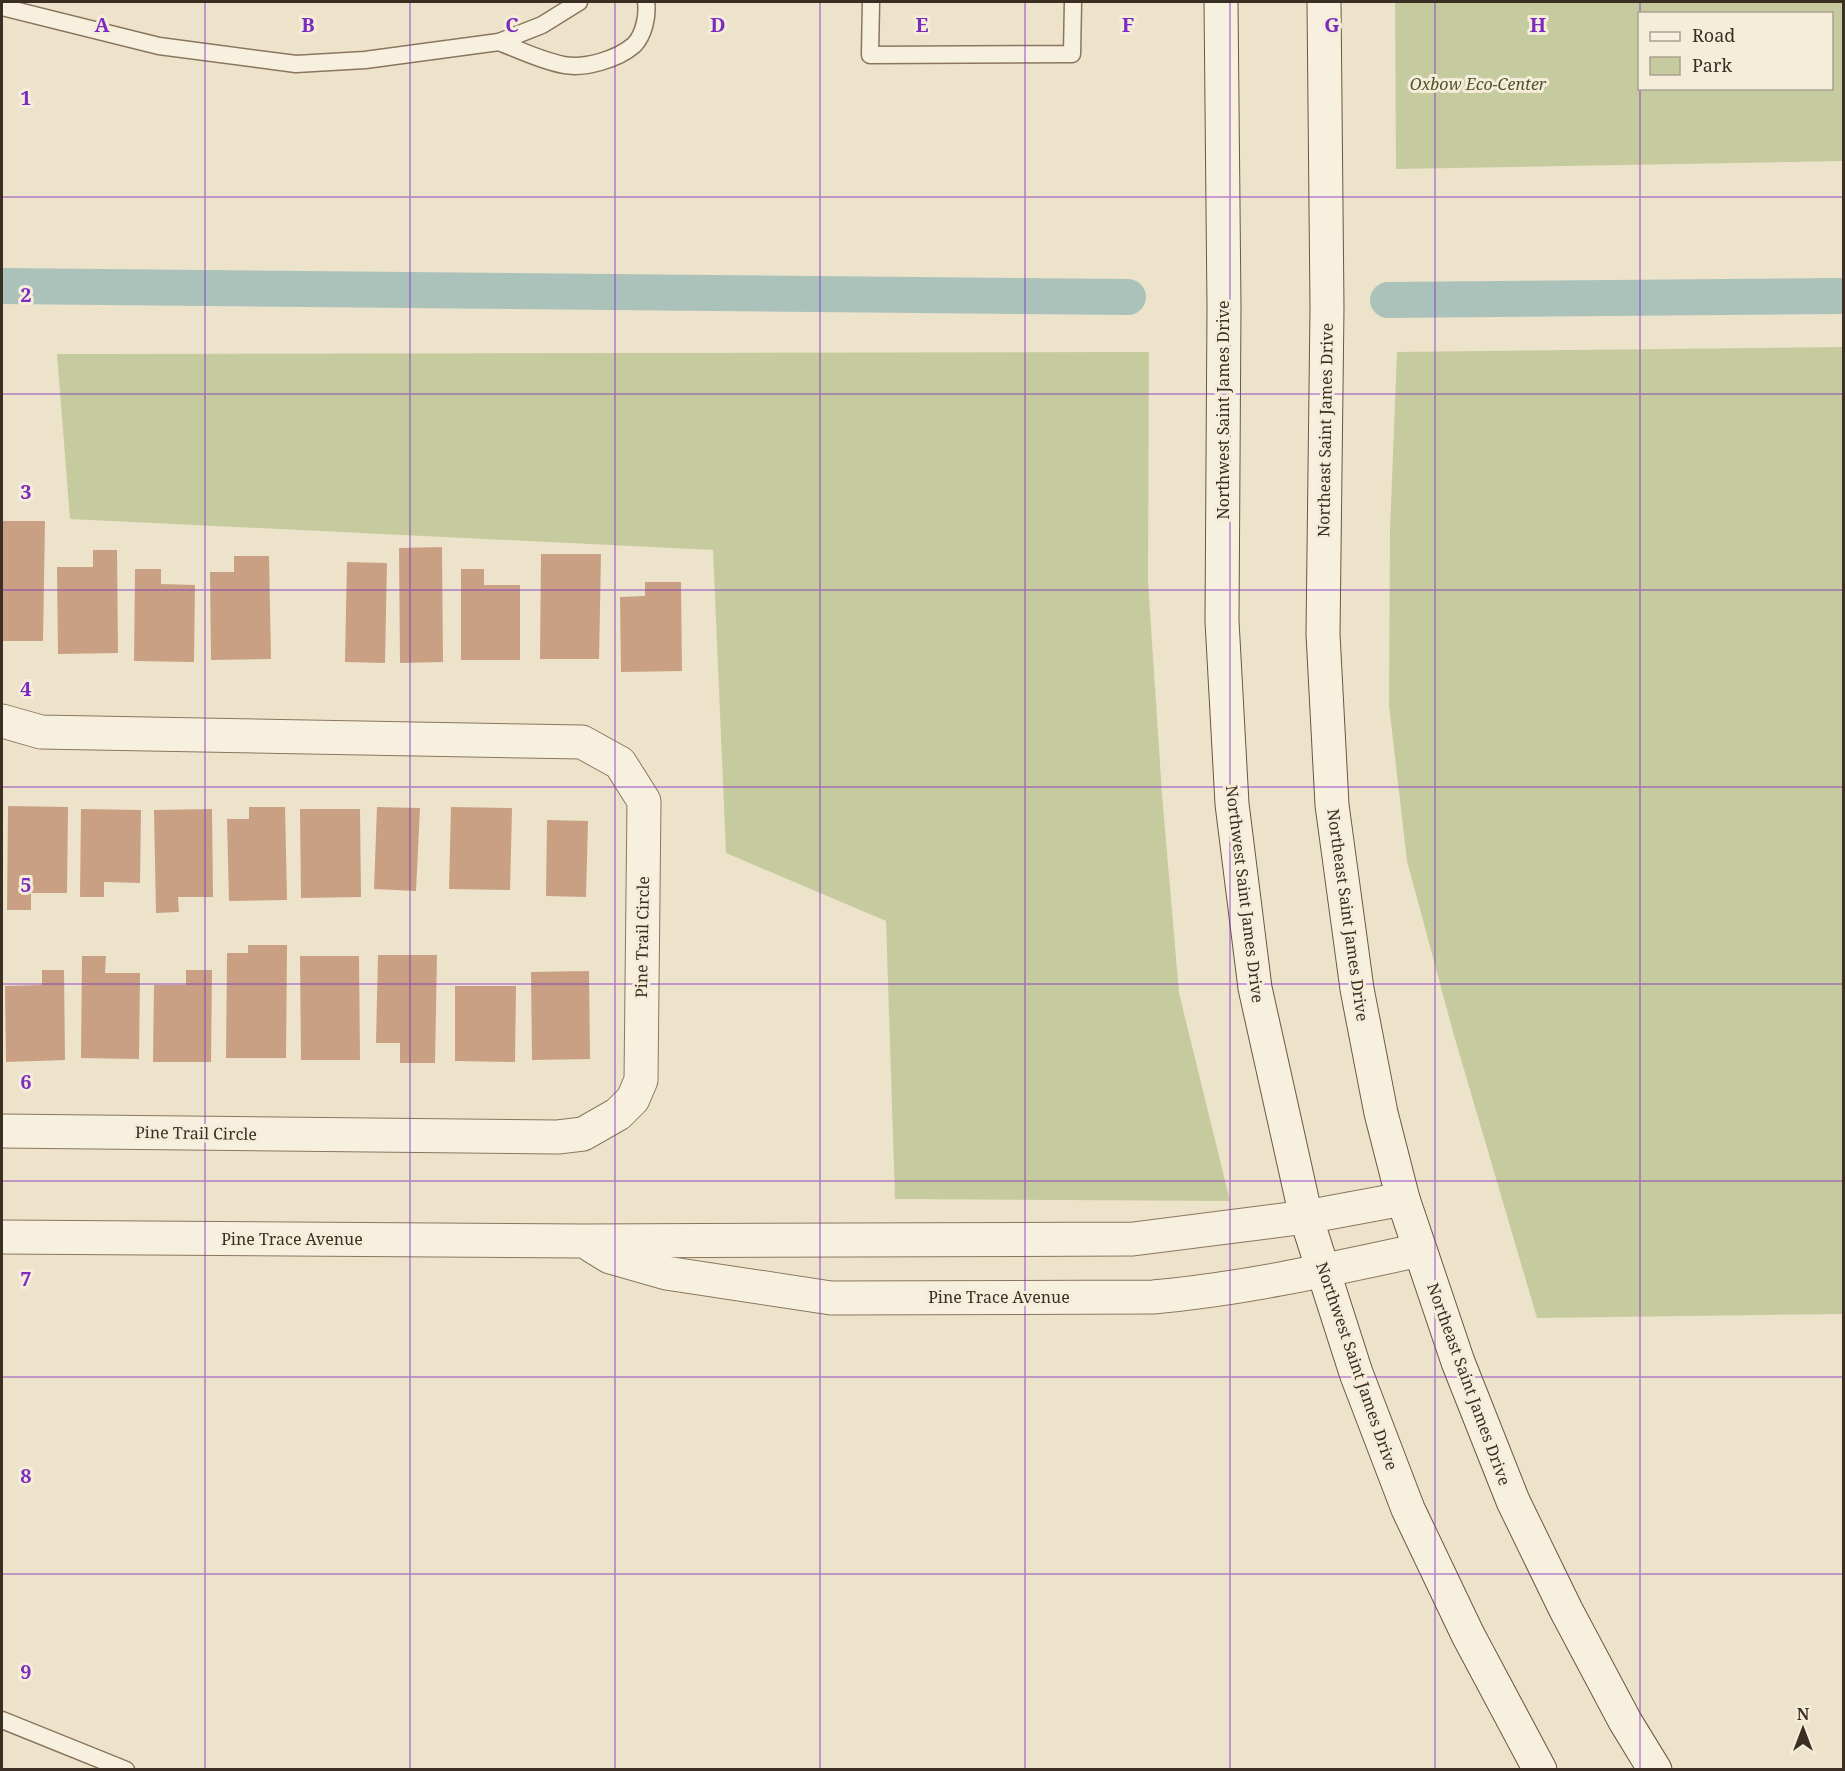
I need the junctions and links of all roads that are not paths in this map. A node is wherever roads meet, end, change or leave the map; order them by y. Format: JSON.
{"nodes":[{"id":1,"x":579,"y":2,"type":"edge"},
{"id":2,"x":646,"y":2,"type":"edge"},
{"id":3,"x":871,"y":2,"type":"edge"},
{"id":4,"x":1073,"y":2,"type":"edge"},
{"id":5,"x":1221,"y":2,"type":"edge"},
{"id":6,"x":1324,"y":2,"type":"edge"},
{"id":7,"x":2,"y":7,"type":"edge"},
{"id":8,"x":498,"y":42,"type":"junction"},
{"id":9,"x":2,"y":721,"type":"edge"},
{"id":10,"x":2,"y":1131,"type":"edge"},
{"id":11,"x":1403,"y":1199,"type":"junction"},
{"id":12,"x":1306,"y":1217,"type":"junction"},
{"id":13,"x":2,"y":1237,"type":"edge"},
{"id":14,"x":583,"y":1241,"type":"junction"},
{"id":15,"x":1420,"y":1250,"type":"junction"},
{"id":16,"x":1323,"y":1271,"type":"junction"},
{"id":17,"x":2,"y":1720,"type":"edge"},
{"id":18,"x":126,"y":1770,"type":"edge"},
{"id":19,"x":1540,"y":1770,"type":"edge"},
{"id":20,"x":1655,"y":1770,"type":"edge"}],
"edges":[{"from":1,"to":8,"type":"lane"},
{"from":2,"to":8,"type":"lane"},
{"from":3,"to":4,"type":"lane"},
{"from":5,"to":12,"type":"street","name":"Northwest Saint James Drive"},
{"from":6,"to":11,"type":"street","name":"Northeast Saint James Drive"},
{"from":7,"to":8,"type":"lane"},
{"from":9,"to":10,"type":"street","name":"Pine Trail Circle"},
{"from":11,"to":12,"type":"street","name":"Pine Trace Avenue"},
{"from":11,"to":15,"type":"street","name":"Northeast Saint James Drive"},
{"from":12,"to":14,"type":"street","name":"Pine Trace Avenue"},
{"from":12,"to":16,"type":"street","name":"Northwest Saint James Drive"},
{"from":13,"to":14,"type":"street","name":"Pine Trace Avenue"},
{"from":14,"to":16,"type":"street","name":"Pine Trace Avenue"},
{"from":15,"to":16,"type":"street","name":"Pine Trace Avenue"},
{"from":15,"to":20,"type":"street","name":"Northeast Saint James Drive"},
{"from":16,"to":19,"type":"street","name":"Northwest Saint James Drive"},
{"from":17,"to":18,"type":"lane"}]}
